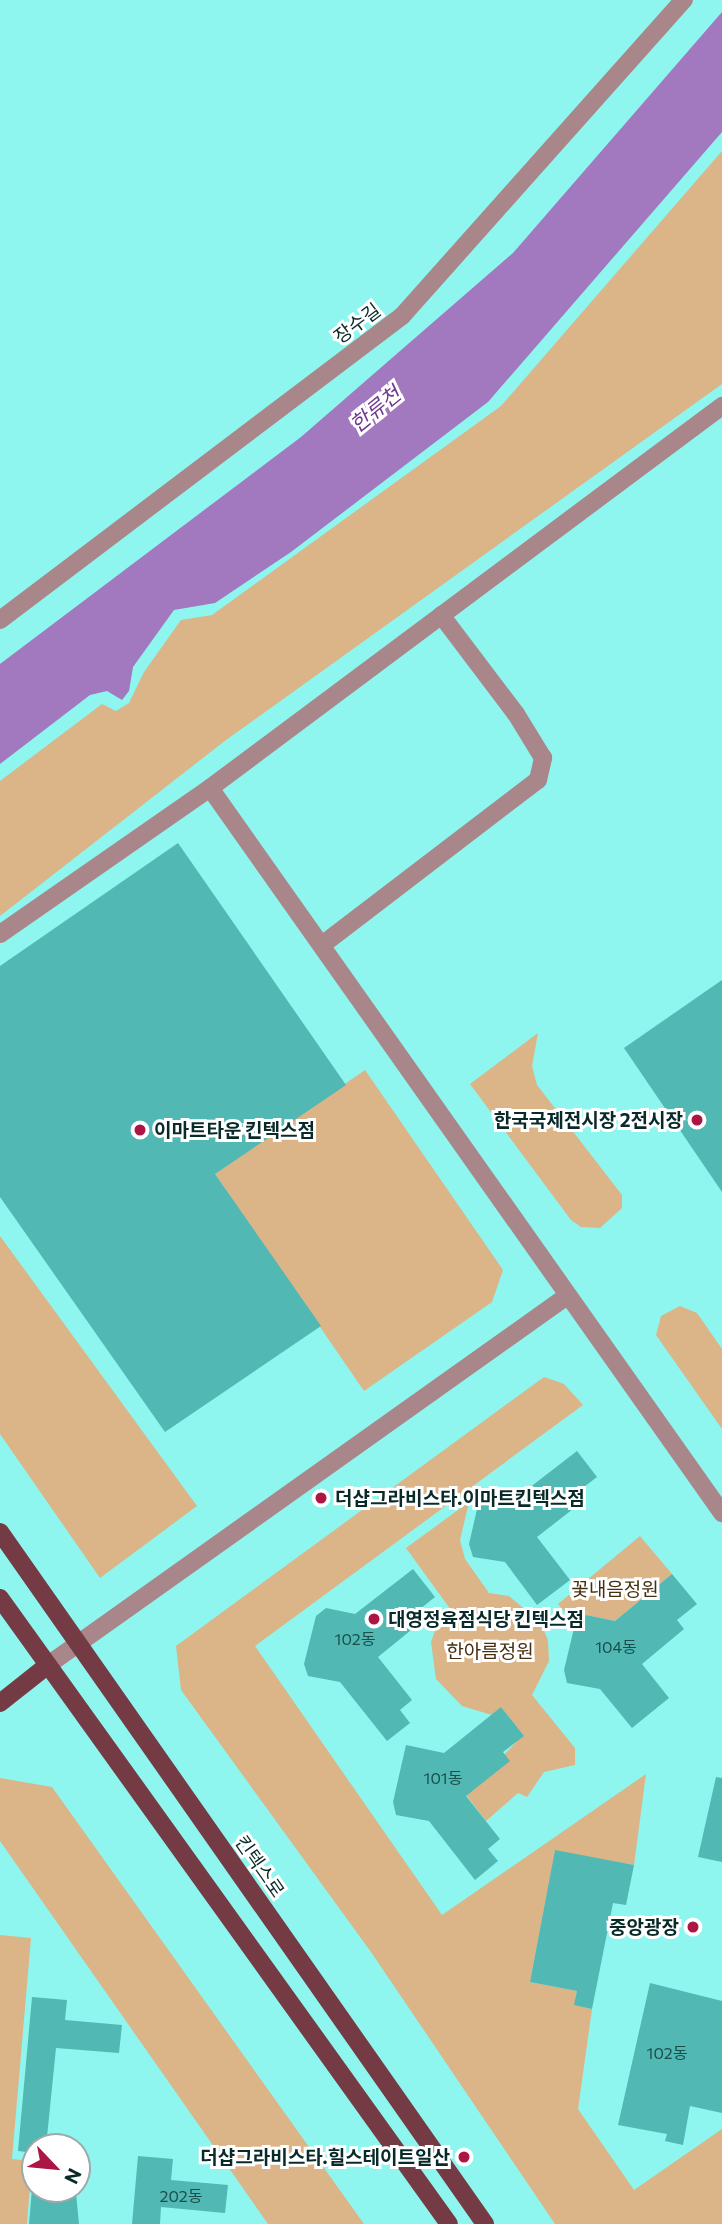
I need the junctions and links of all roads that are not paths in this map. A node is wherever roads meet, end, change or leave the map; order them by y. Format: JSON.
{"nodes":[{"id":1,"x":684,"y":0,"type":"edge"},
{"id":2,"x":722,"y":406,"type":"edge"},
{"id":3,"x":440,"y":615,"type":"junction"},
{"id":4,"x":0,"y":620,"type":"edge"},
{"id":5,"x":210,"y":788,"type":"junction"},
{"id":6,"x":0,"y":934,"type":"edge"},
{"id":7,"x":322,"y":945,"type":"junction"},
{"id":8,"x":567,"y":1296,"type":"junction"},
{"id":9,"x":722,"y":1513,"type":"edge"},
{"id":10,"x":0,"y":1532,"type":"edge"},
{"id":11,"x":0,"y":1598,"type":"edge"},
{"id":12,"x":80,"y":1646,"type":"junction"},
{"id":13,"x":48,"y":1665,"type":"junction"},
{"id":14,"x":0,"y":1703,"type":"edge"},
{"id":15,"x":449,"y":2224,"type":"edge"},
{"id":16,"x":485,"y":2224,"type":"edge"}],
"edges":[{"from":1,"to":4,"type":"street","name":"장수길"},
{"from":2,"to":3,"type":"street"},
{"from":3,"to":5,"type":"street"},
{"from":3,"to":7,"type":"street"},
{"from":5,"to":6,"type":"street"},
{"from":5,"to":7,"type":"street"},
{"from":7,"to":8,"type":"street"},
{"from":8,"to":9,"type":"street"},
{"from":8,"to":12,"type":"street"},
{"from":10,"to":12,"type":"main road","name":"킨텍스로"},
{"from":11,"to":13,"type":"main road"},
{"from":12,"to":13,"type":"street"},
{"from":12,"to":16,"type":"main road","name":"킨텍스로"},
{"from":13,"to":14,"type":"main road"},
{"from":13,"to":15,"type":"main road"}]}
